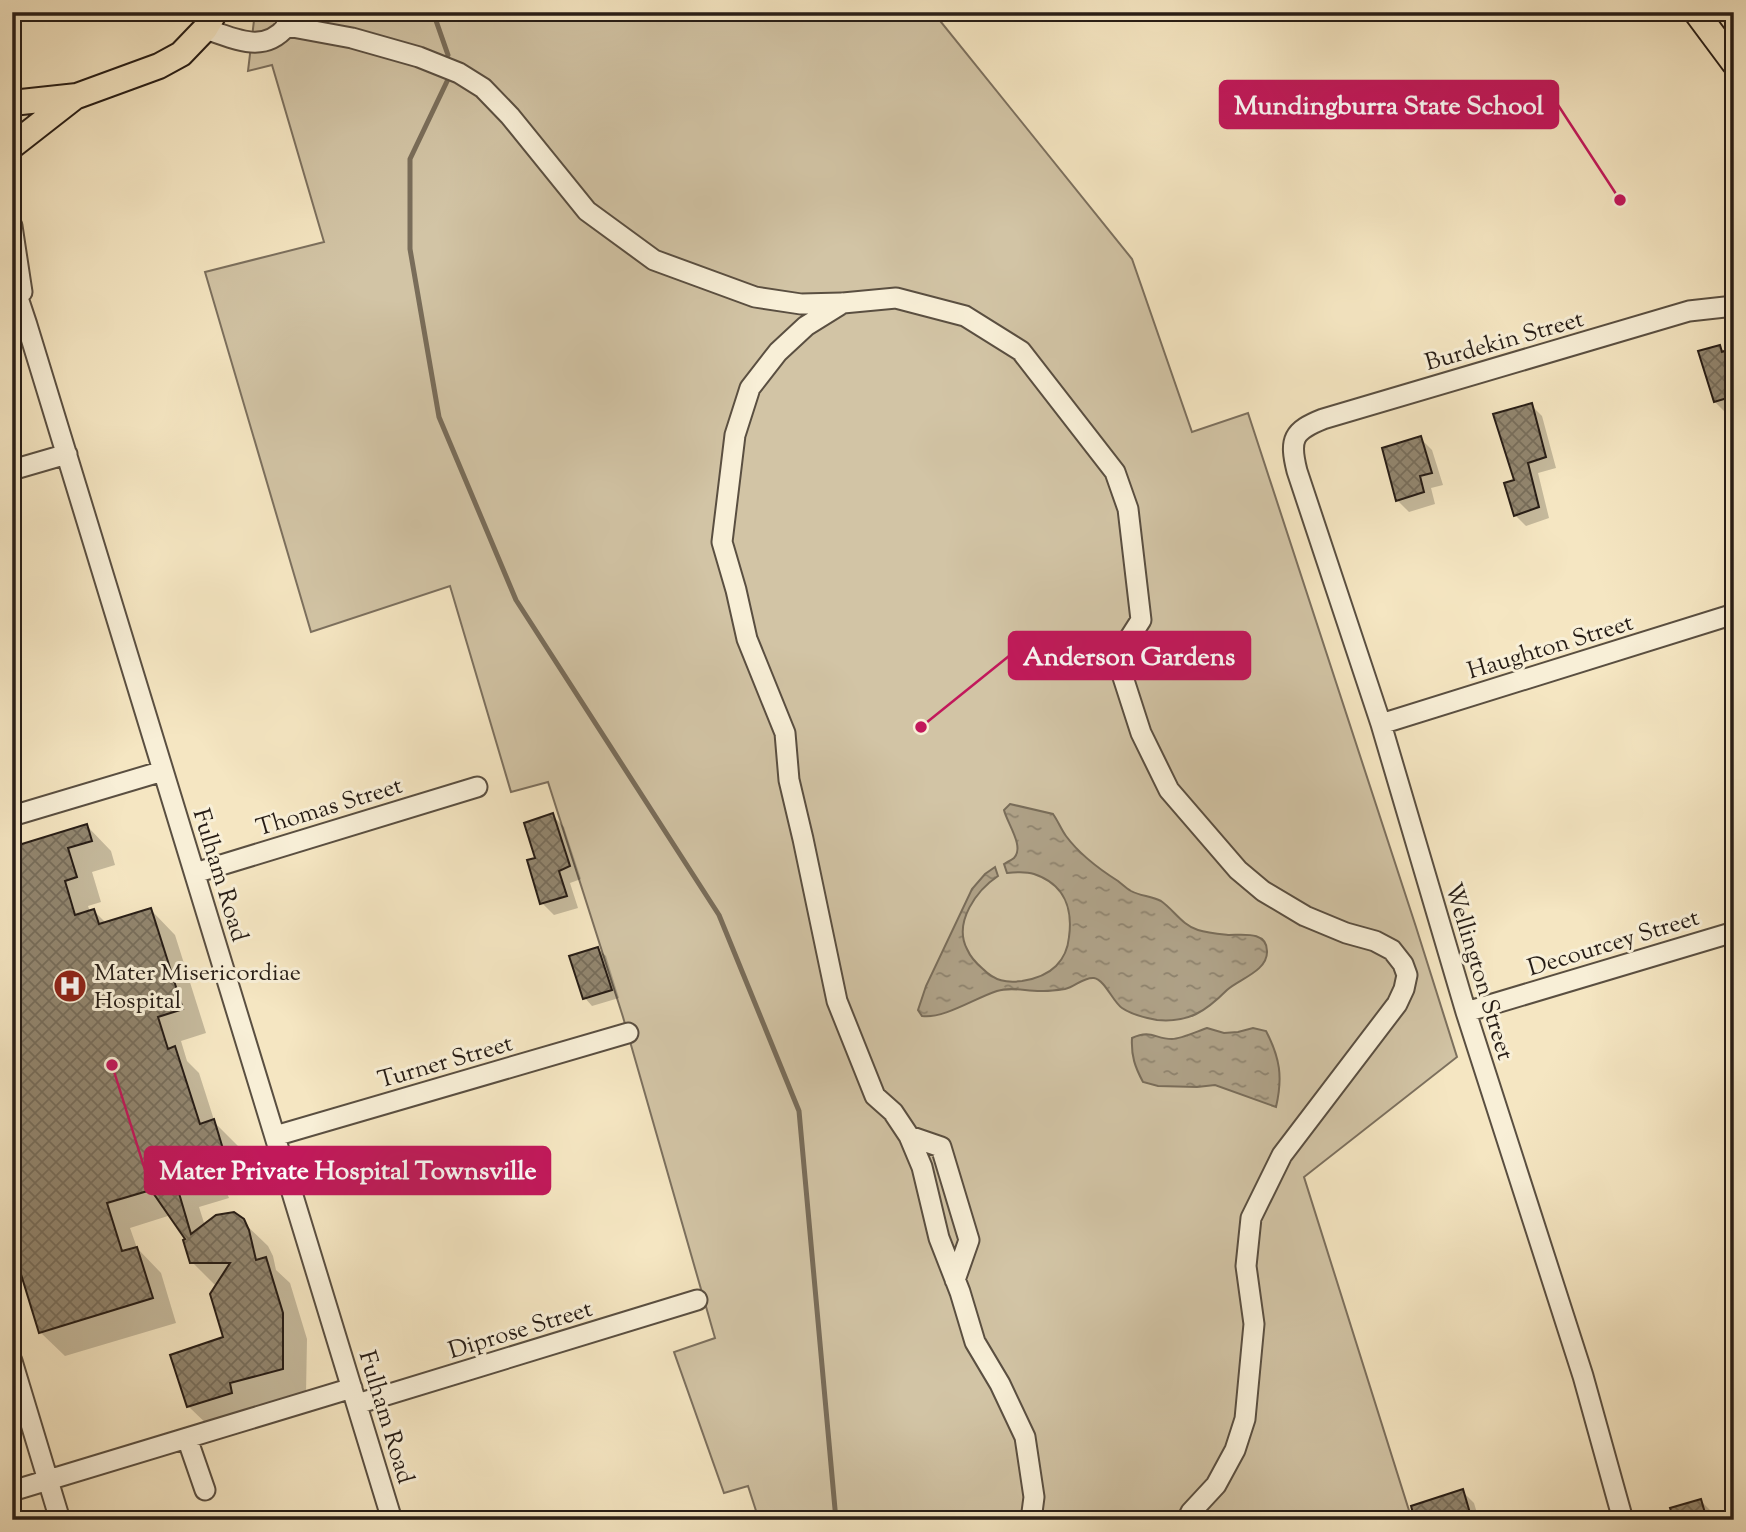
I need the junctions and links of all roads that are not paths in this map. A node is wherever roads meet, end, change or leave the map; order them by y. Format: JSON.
{"nodes":[{"id":1,"x":1696,"y":12,"type":"edge"},
{"id":2,"x":286,"y":19,"type":"edge"},
{"id":3,"x":210,"y":21,"type":"edge"},
{"id":4,"x":1734,"y":63,"type":"edge"},
{"id":5,"x":76,"y":96,"type":"junction"},
{"id":6,"x":12,"y":103,"type":"edge"},
{"id":7,"x":12,"y":125,"type":"edge"},
{"id":8,"x":12,"y":145,"type":"edge"},
{"id":9,"x":12,"y":226,"type":"edge"},
{"id":10,"x":12,"y":280,"type":"edge"},
{"id":11,"x":843,"y":303,"type":"junction"},
{"id":12,"x":1734,"y":306,"type":"edge"},
{"id":13,"x":27,"y":325,"type":"junction"},
{"id":14,"x":1295,"y":438,"type":"joint"},
{"id":15,"x":67,"y":454,"type":"junction"},
{"id":16,"x":12,"y":470,"type":"edge"},
{"id":17,"x":1734,"y":614,"type":"edge"},
{"id":18,"x":1381,"y":724,"type":"junction"},
{"id":19,"x":163,"y":771,"type":"junction"},
{"id":20,"x":477,"y":787,"type":"dead end"},
{"id":21,"x":12,"y":816,"type":"edge"},
{"id":22,"x":195,"y":873,"type":"junction"},
{"id":23,"x":1734,"y":932,"type":"edge"},
{"id":24,"x":1466,"y":1012,"type":"junction"},
{"id":25,"x":628,"y":1033,"type":"dead end"},
{"id":26,"x":275,"y":1136,"type":"junction"},
{"id":27,"x":909,"y":1136,"type":"junction"},
{"id":28,"x":955,"y":1280,"type":"junction"},
{"id":29,"x":697,"y":1300,"type":"dead end"},
{"id":30,"x":12,"y":1361,"type":"edge"},
{"id":31,"x":355,"y":1396,"type":"junction"},
{"id":32,"x":187,"y":1438,"type":"junction"},
{"id":33,"x":48,"y":1480,"type":"junction"},
{"id":34,"x":205,"y":1490,"type":"dead end"},
{"id":35,"x":12,"y":1491,"type":"edge"},
{"id":36,"x":60,"y":1520,"type":"edge"},
{"id":37,"x":393,"y":1520,"type":"edge"},
{"id":38,"x":1031,"y":1520,"type":"edge"},
{"id":39,"x":1187,"y":1520,"type":"edge"},
{"id":40,"x":1623,"y":1520,"type":"edge"}],
"edges":[{"from":1,"to":4,"type":"main road"},
{"from":2,"to":3,"type":"street"},
{"from":2,"to":11,"type":"street"},
{"from":3,"to":5,"type":"main road"},
{"from":5,"to":6,"type":"main road"},
{"from":5,"to":8,"type":"main road"},
{"from":7,"to":8,"type":"main road"},
{"from":9,"to":13,"type":"street","name":"Fulham Road"},
{"from":10,"to":13,"type":"street","name":"Fulham Road"},
{"from":11,"to":27,"type":"street"},
{"from":11,"to":39,"type":"street"},
{"from":12,"to":14,"type":"street","name":"Burdekin Street"},
{"from":13,"to":15,"type":"street","name":"Fulham Road"},
{"from":14,"to":18,"type":"street","name":"Wellington Street"},
{"from":15,"to":16,"type":"street"},
{"from":15,"to":19,"type":"street","name":"Fulham Road"},
{"from":17,"to":18,"type":"street","name":"Haughton Street"},
{"from":18,"to":24,"type":"street","name":"Wellington Street"},
{"from":19,"to":21,"type":"street"},
{"from":19,"to":22,"type":"street","name":"Fulham Road"},
{"from":20,"to":22,"type":"street","name":"Thomas Street"},
{"from":22,"to":26,"type":"street","name":"Fulham Road"},
{"from":23,"to":24,"type":"street","name":"Decourcey Street"},
{"from":24,"to":40,"type":"street","name":"Wellington Street"},
{"from":25,"to":26,"type":"street","name":"Turner Street"},
{"from":26,"to":31,"type":"street","name":"Fulham Road"},
{"from":27,"to":28,"type":"street"},
{"from":27,"to":28,"type":"street"},
{"from":28,"to":38,"type":"street"},
{"from":29,"to":31,"type":"street","name":"Diprose Street"},
{"from":30,"to":33,"type":"street"},
{"from":31,"to":32,"type":"street","name":"Diprose Street"},
{"from":31,"to":37,"type":"street","name":"Fulham Road"},
{"from":32,"to":33,"type":"street","name":"Diprose Street"},
{"from":32,"to":34,"type":"street"},
{"from":33,"to":35,"type":"street","name":"Diprose Street"},
{"from":33,"to":36,"type":"street"}]}
